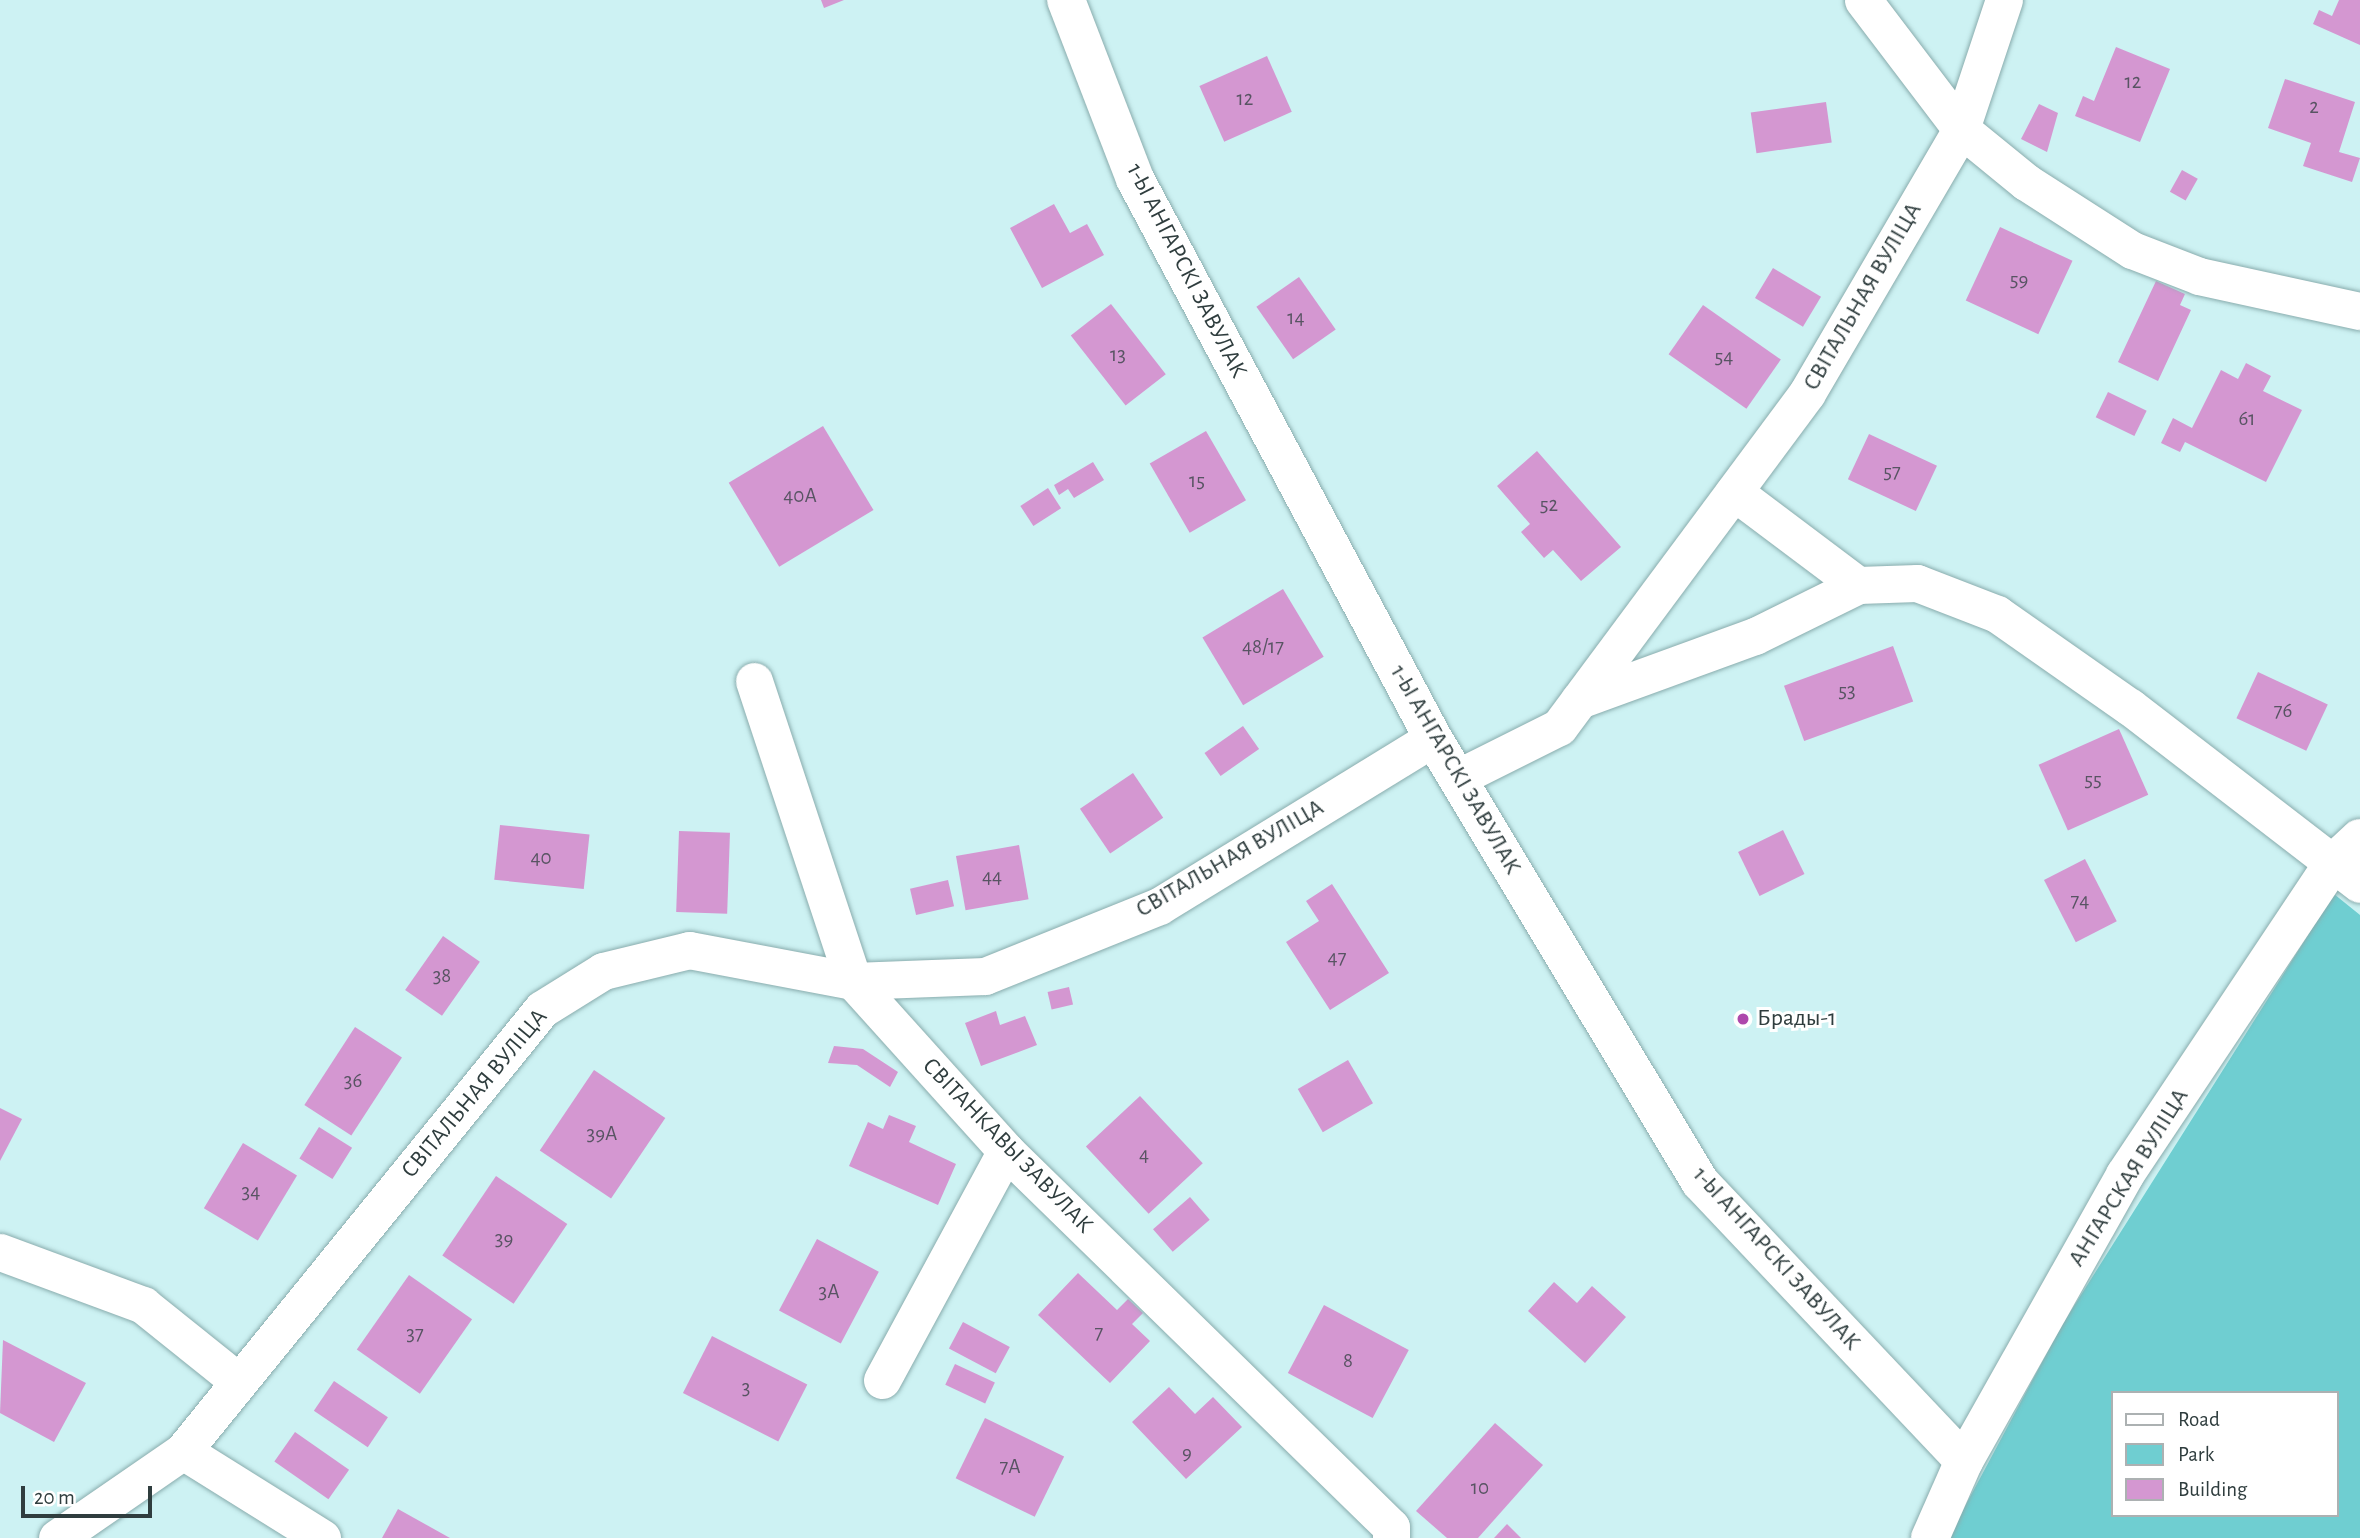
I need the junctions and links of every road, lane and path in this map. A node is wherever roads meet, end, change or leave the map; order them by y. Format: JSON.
{"nodes":[{"id":1,"x":1066,"y":0,"type":"edge"},
{"id":2,"x":1863,"y":0,"type":"edge"},
{"id":3,"x":2004,"y":0,"type":"edge"},
{"id":4,"x":1961,"y":129,"type":"junction"},
{"id":5,"x":2358,"y":301,"type":"edge"},
{"id":6,"x":1734,"y":492,"type":"junction"},
{"id":7,"x":1858,"y":585,"type":"junction"},
{"id":8,"x":754,"y":681,"type":"dead end"},
{"id":9,"x":1579,"y":700,"type":"junction"},
{"id":10,"x":1433,"y":738,"type":"junction"},
{"id":11,"x":1457,"y":778,"type":"junction"},
{"id":12,"x":2351,"y":861,"type":"edge"},
{"id":13,"x":853,"y":981,"type":"junction"},
{"id":14,"x":1006,"y":1151,"type":"junction"},
{"id":15,"x":0,"y":1252,"type":"edge"},
{"id":16,"x":882,"y":1380,"type":"dead end"},
{"id":17,"x":238,"y":1381,"type":"junction"},
{"id":18,"x":183,"y":1451,"type":"junction"},
{"id":19,"x":1964,"y":1461,"type":"junction"},
{"id":20,"x":1391,"y":1533,"type":"edge"},
{"id":21,"x":57,"y":1538,"type":"edge"},
{"id":22,"x":322,"y":1538,"type":"edge"},
{"id":23,"x":1930,"y":1538,"type":"edge"}],
"edges":[{"from":1,"to":10,"type":"street","name":"1-Ы АНГАРСКІ ЗАВУЛАК"},
{"from":2,"to":4,"type":"street"},
{"from":3,"to":4,"type":"street","name":"СВІТАЛЬНАЯ ВУЛІЦА"},
{"from":4,"to":5,"type":"street"},
{"from":4,"to":6,"type":"street","name":"СВІТАЛЬНАЯ ВУЛІЦА"},
{"from":6,"to":7,"type":"street"},
{"from":6,"to":9,"type":"street","name":"СВІТАЛЬНАЯ ВУЛІЦА"},
{"from":7,"to":9,"type":"street"},
{"from":7,"to":12,"type":"street"},
{"from":8,"to":13,"type":"street","name":"СВІТАНКАВЫ ЗАВУЛАК"},
{"from":9,"to":11,"type":"street","name":"СВІТАЛЬНАЯ ВУЛІЦА"},
{"from":10,"to":11,"type":"street","name":"1-Ы АНГАРСКІ ЗАВУЛАК"},
{"from":10,"to":13,"type":"street","name":"СВІТАЛЬНАЯ ВУЛІЦА"},
{"from":11,"to":19,"type":"street","name":"1-Ы АНГАРСКІ ЗАВУЛАК"},
{"from":12,"to":19,"type":"street","name":"АНГАРСКАЯ ВУЛІЦА"},
{"from":13,"to":14,"type":"street","name":"СВІТАНКАВЫ ЗАВУЛАК"},
{"from":13,"to":17,"type":"street","name":"СВІТАЛЬНАЯ ВУЛІЦА"},
{"from":14,"to":16,"type":"street"},
{"from":14,"to":20,"type":"street","name":"СВІТАНКАВЫ ЗАВУЛАК"},
{"from":15,"to":17,"type":"street"},
{"from":17,"to":18,"type":"street","name":"СВІТАЛЬНАЯ ВУЛІЦА"},
{"from":18,"to":21,"type":"street","name":"СВІТАЛЬНАЯ ВУЛІЦА"},
{"from":18,"to":22,"type":"street"},
{"from":19,"to":23,"type":"street","name":"АНГАРСКАЯ ВУЛІЦА"}]}
